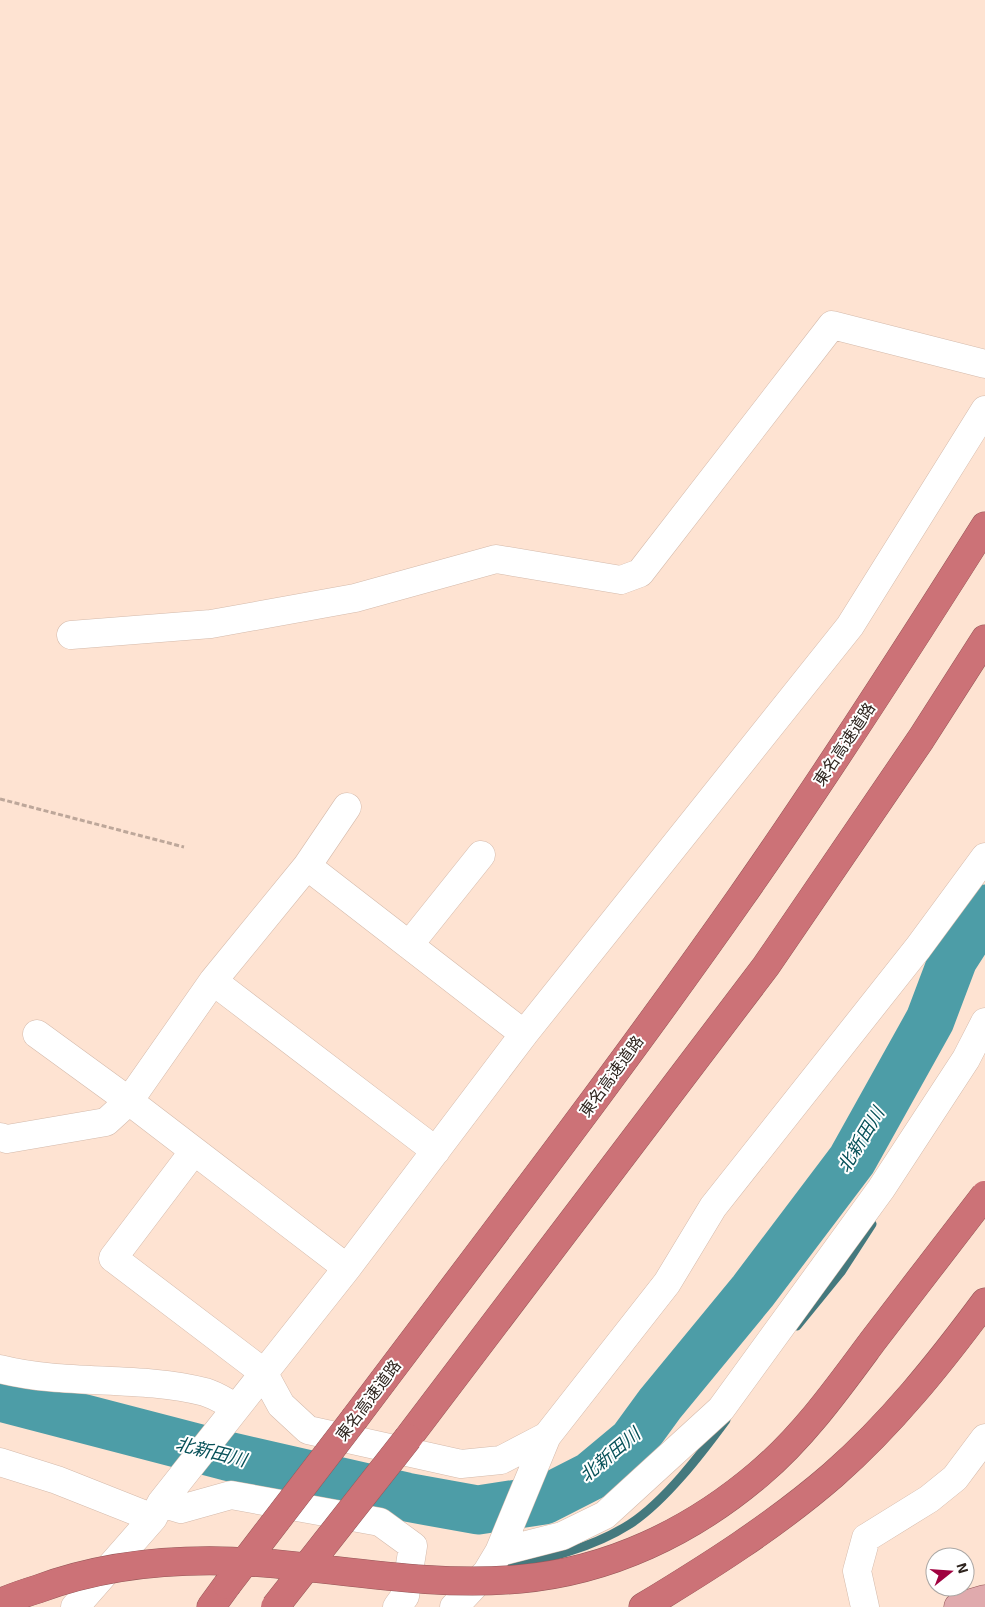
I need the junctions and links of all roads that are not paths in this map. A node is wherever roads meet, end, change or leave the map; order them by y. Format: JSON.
{"nodes":[{"id":1,"x":985,"y":364,"type":"edge"},
{"id":2,"x":985,"y":410,"type":"edge"},
{"id":3,"x":985,"y":526,"type":"edge"},
{"id":4,"x":71,"y":635,"type":"dead end"},
{"id":5,"x":985,"y":638,"type":"edge"},
{"id":6,"x":347,"y":807,"type":"dead end"},
{"id":7,"x":481,"y":855,"type":"dead end"},
{"id":8,"x":985,"y":857,"type":"edge"},
{"id":9,"x":307,"y":866,"type":"junction"},
{"id":10,"x":409,"y":945,"type":"junction"},
{"id":11,"x":213,"y":980,"type":"junction"},
{"id":12,"x":985,"y":1022,"type":"edge"},
{"id":13,"x":37,"y":1034,"type":"dead end"},
{"id":14,"x":524,"y":1034,"type":"junction"},
{"id":15,"x":129,"y":1101,"type":"junction"},
{"id":16,"x":0,"y":1137,"type":"edge"},
{"id":17,"x":194,"y":1151,"type":"junction"},
{"id":18,"x":436,"y":1151,"type":"junction"},
{"id":19,"x":985,"y":1195,"type":"edge"},
{"id":20,"x":347,"y":1268,"type":"junction"},
{"id":21,"x":985,"y":1302,"type":"edge"},
{"id":22,"x":0,"y":1369,"type":"edge"},
{"id":23,"x":263,"y":1372,"type":"junction"},
{"id":24,"x":236,"y":1407,"type":"junction"},
{"id":25,"x":546,"y":1436,"type":"junction"},
{"id":26,"x":985,"y":1438,"type":"edge"},
{"id":27,"x":0,"y":1462,"type":"edge"},
{"id":28,"x":157,"y":1510,"type":"junction"},
{"id":29,"x":499,"y":1552,"type":"junction"},
{"id":30,"x":985,"y":1599,"type":"edge"},
{"id":31,"x":0,"y":1603,"type":"edge"},
{"id":32,"x":75,"y":1607,"type":"edge"},
{"id":33,"x":211,"y":1607,"type":"edge"},
{"id":34,"x":274,"y":1607,"type":"edge"},
{"id":35,"x":397,"y":1607,"type":"edge"},
{"id":36,"x":454,"y":1607,"type":"edge"},
{"id":37,"x":643,"y":1607,"type":"edge"},
{"id":38,"x":865,"y":1607,"type":"edge"},
{"id":39,"x":958,"y":1607,"type":"edge"}],
"edges":[{"from":1,"to":4,"type":"street"},
{"from":2,"to":14,"type":"street"},
{"from":3,"to":33,"type":"highway","name":"東名高速道路","bridge":true},
{"from":5,"to":34,"type":"highway","bridge":true},
{"from":6,"to":9,"type":"street"},
{"from":7,"to":10,"type":"street"},
{"from":8,"to":25,"type":"street"},
{"from":9,"to":10,"type":"street"},
{"from":9,"to":11,"type":"street"},
{"from":10,"to":14,"type":"street"},
{"from":11,"to":15,"type":"street"},
{"from":11,"to":18,"type":"street"},
{"from":12,"to":29,"type":"street"},
{"from":13,"to":15,"type":"street"},
{"from":14,"to":18,"type":"street"},
{"from":15,"to":16,"type":"street"},
{"from":15,"to":17,"type":"street"},
{"from":17,"to":20,"type":"street"},
{"from":17,"to":23,"type":"street"},
{"from":18,"to":20,"type":"street"},
{"from":19,"to":31,"type":"highway","bridge":true},
{"from":20,"to":23,"type":"street"},
{"from":21,"to":37,"type":"highway"},
{"from":22,"to":24,"type":"street"},
{"from":23,"to":24,"type":"street"},
{"from":23,"to":25,"type":"street"},
{"from":24,"to":28,"type":"street"},
{"from":25,"to":29,"type":"street"},
{"from":26,"to":38,"type":"street"},
{"from":27,"to":28,"type":"street"},
{"from":28,"to":32,"type":"street"},
{"from":28,"to":35,"type":"street"},
{"from":29,"to":36,"type":"street"},
{"from":30,"to":39,"type":"main road"}]}
